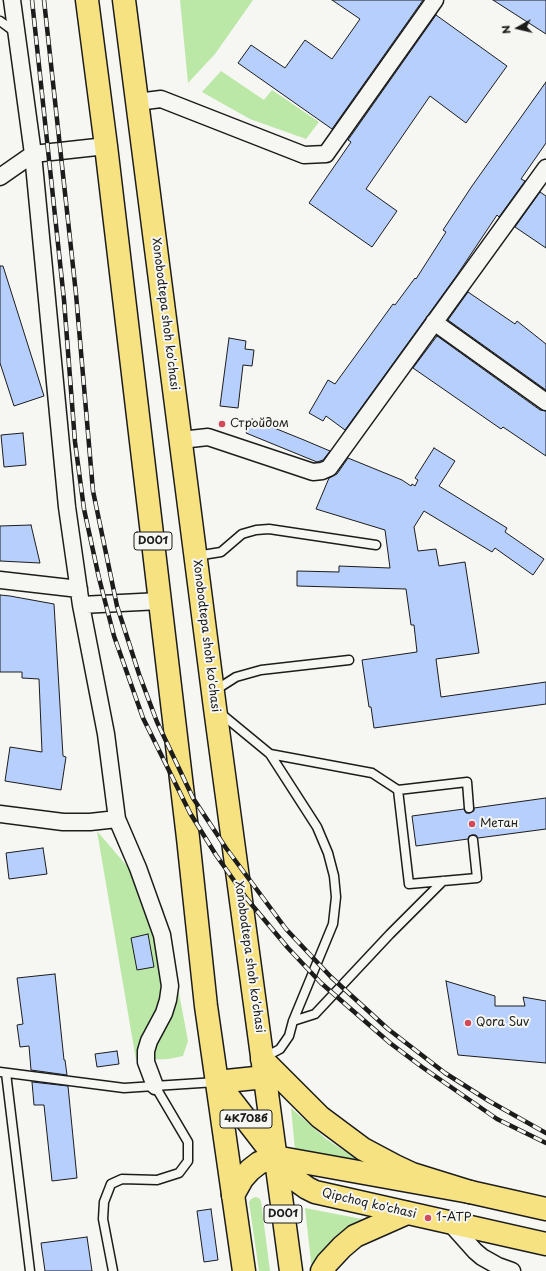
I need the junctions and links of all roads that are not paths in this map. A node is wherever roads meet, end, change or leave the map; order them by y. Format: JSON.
{"nodes":[{"id":1,"x":12,"y":0,"type":"edge"},
{"id":2,"x":87,"y":0,"type":"edge"},
{"id":3,"x":124,"y":0,"type":"edge"},
{"id":4,"x":435,"y":0,"type":"edge"},
{"id":5,"x":0,"y":21,"type":"edge"},
{"id":6,"x":16,"y":33,"type":"junction"},
{"id":7,"x":137,"y":102,"type":"junction"},
{"id":8,"x":106,"y":146,"type":"junction"},
{"id":9,"x":33,"y":154,"type":"junction"},
{"id":10,"x":544,"y":173,"type":"edge"},
{"id":11,"x":0,"y":177,"type":"edge"},
{"id":12,"x":434,"y":322,"type":"junction"},
{"id":13,"x":546,"y":402,"type":"edge"},
{"id":14,"x":181,"y":440,"type":"junction"},
{"id":15,"x":376,"y":546,"type":"dead end"},
{"id":16,"x":196,"y":556,"type":"junction"},
{"id":17,"x":0,"y":580,"type":"edge"},
{"id":18,"x":80,"y":597,"type":"junction"},
{"id":19,"x":160,"y":601,"type":"junction"},
{"id":20,"x":349,"y":660,"type":"dead end"},
{"id":21,"x":214,"y":700,"type":"junction"},
{"id":22,"x":270,"y":754,"type":"junction"},
{"id":23,"x":398,"y":790,"type":"junction"},
{"id":24,"x":469,"y":808,"type":"dead end"},
{"id":25,"x":0,"y":814,"type":"edge"},
{"id":26,"x":117,"y":819,"type":"junction"},
{"id":27,"x":473,"y":840,"type":"dead end"},
{"id":28,"x":443,"y":881,"type":"junction"},
{"id":29,"x":293,"y":1021,"type":"junction"},
{"id":30,"x":264,"y":1068,"type":"junction"},
{"id":31,"x":3,"y":1072,"type":"edge"},
{"id":32,"x":217,"y":1082,"type":"junction"},
{"id":33,"x":155,"y":1086,"type":"junction"},
{"id":34,"x":275,"y":1157,"type":"junction"},
{"id":35,"x":470,"y":1192,"type":"junction"},
{"id":36,"x":233,"y":1195,"type":"junction"},
{"id":37,"x":544,"y":1207,"type":"edge"},
{"id":38,"x":407,"y":1213,"type":"junction"},
{"id":39,"x":450,"y":1223,"type":"junction"},
{"id":40,"x":546,"y":1244,"type":"edge"},
{"id":41,"x":30,"y":1271,"type":"edge"},
{"id":42,"x":113,"y":1271,"type":"edge"},
{"id":43,"x":244,"y":1271,"type":"edge"},
{"id":44,"x":291,"y":1271,"type":"edge"},
{"id":45,"x":322,"y":1271,"type":"edge"},
{"id":46,"x":512,"y":1271,"type":"edge"}],
"edges":[{"from":1,"to":6,"type":"street"},
{"from":2,"to":8,"type":"main road","number":"D001"},
{"from":3,"to":7,"type":"main road","name":"Xonobodtepa shoh ko'chasi","number":"D001"},
{"from":4,"to":7,"type":"street"},
{"from":5,"to":6,"type":"lane"},
{"from":6,"to":9,"type":"street"},
{"from":7,"to":14,"type":"main road","name":"Xonobodtepa shoh ko'chasi","number":"D001"},
{"from":8,"to":9,"type":"street"},
{"from":8,"to":19,"type":"main road","number":"D001"},
{"from":9,"to":11,"type":"street"},
{"from":9,"to":18,"type":"street"},
{"from":10,"to":12,"type":"street"},
{"from":12,"to":13,"type":"street"},
{"from":12,"to":14,"type":"street"},
{"from":14,"to":16,"type":"main road","name":"Xonobodtepa shoh ko'chasi","number":"D001"},
{"from":15,"to":16,"type":"lane"},
{"from":16,"to":21,"type":"main road","name":"Xonobodtepa shoh ko'chasi","number":"D001"},
{"from":17,"to":18,"type":"street"},
{"from":18,"to":19,"type":"street"},
{"from":18,"to":26,"type":"street"},
{"from":19,"to":32,"type":"main road","number":"D001"},
{"from":20,"to":21,"type":"lane"},
{"from":21,"to":22,"type":"lane"},
{"from":21,"to":30,"type":"main road","name":"Xonobodtepa shoh ko'chasi","number":"D001"},
{"from":22,"to":23,"type":"lane"},
{"from":22,"to":29,"type":"lane"},
{"from":23,"to":24,"type":"lane"},
{"from":23,"to":28,"type":"lane"},
{"from":25,"to":26,"type":"street"},
{"from":26,"to":33,"type":"street"},
{"from":27,"to":28,"type":"lane"},
{"from":28,"to":29,"type":"lane"},
{"from":29,"to":30,"type":"lane"},
{"from":30,"to":32,"type":"main road"},
{"from":30,"to":34,"type":"main road","name":"Xonobodtepa shoh ko'chasi","number":"D001"},
{"from":30,"to":35,"type":"main road"},
{"from":31,"to":33,"type":"lane"},
{"from":31,"to":41,"type":"lane"},
{"from":32,"to":33,"type":"lane"},
{"from":32,"to":34,"type":"main road","name":"Qipchoq ko'chasi","number":"4К708б"},
{"from":32,"to":36,"type":"main road","number":"D001"},
{"from":33,"to":42,"type":"lane"},
{"from":34,"to":35,"type":"main road"},
{"from":34,"to":36,"type":"main road"},
{"from":34,"to":38,"type":"main road","name":"Qipchoq ko'chasi"},
{"from":34,"to":44,"type":"main road","name":"Xonobodtepa shoh ko'chasi","number":"D001"},
{"from":35,"to":37,"type":"main road"},
{"from":36,"to":43,"type":"main road","number":"D001"},
{"from":38,"to":39,"type":"main road","name":"Qipchoq ko'chasi"},
{"from":38,"to":45,"type":"main road"},
{"from":39,"to":40,"type":"main road","name":"Qipchoq ko'chasi"},
{"from":39,"to":46,"type":"street"}]}
